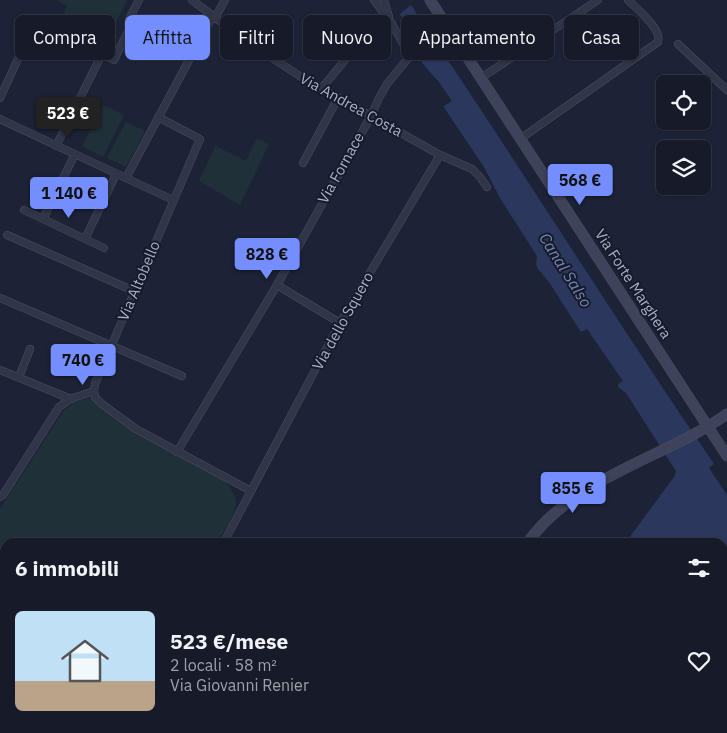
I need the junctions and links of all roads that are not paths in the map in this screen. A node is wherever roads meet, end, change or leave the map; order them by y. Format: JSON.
{"nodes":[{"id":1,"x":139,"y":0,"type":"edge"},
{"id":2,"x":192,"y":0,"type":"edge"},
{"id":3,"x":225,"y":0,"type":"edge"},
{"id":4,"x":374,"y":0,"type":"edge"},
{"id":5,"x":430,"y":0,"type":"edge"},
{"id":6,"x":598,"y":0,"type":"edge"},
{"id":7,"x":628,"y":0,"type":"edge"},
{"id":8,"x":385,"y":5,"type":"edge"},
{"id":9,"x":131,"y":15,"type":"edge"},
{"id":10,"x":215,"y":18,"type":"junction"},
{"id":11,"x":210,"y":21,"type":"edge"},
{"id":12,"x":125,"y":39,"type":"edge"},
{"id":13,"x":678,"y":44,"type":"dead end"},
{"id":14,"x":115,"y":58,"type":"edge"},
{"id":15,"x":18,"y":60,"type":"edge"},
{"id":16,"x":99,"y":60,"type":"edge"},
{"id":17,"x":189,"y":60,"type":"edge"},
{"id":18,"x":481,"y":78,"type":"junction"},
{"id":19,"x":321,"y":89,"type":"junction"},
{"id":20,"x":727,"y":90,"type":"edge"},
{"id":21,"x":0,"y":98,"type":"edge"},
{"id":22,"x":338,"y":98,"type":"junction"},
{"id":23,"x":371,"y":116,"type":"junction"},
{"id":24,"x":158,"y":117,"type":"junction"},
{"id":25,"x":0,"y":119,"type":"edge"},
{"id":26,"x":520,"y":138,"type":"junction"},
{"id":27,"x":56,"y":146,"type":"junction"},
{"id":28,"x":75,"y":154,"type":"junction"},
{"id":29,"x":438,"y":158,"type":"junction"},
{"id":30,"x":303,"y":162,"type":"dead end"},
{"id":31,"x":116,"y":174,"type":"junction"},
{"id":32,"x":126,"y":178,"type":"junction"},
{"id":33,"x":487,"y":187,"type":"dead end"},
{"id":34,"x":173,"y":200,"type":"junction"},
{"id":35,"x":24,"y":210,"type":"dead end"},
{"id":36,"x":43,"y":219,"type":"junction"},
{"id":37,"x":7,"y":234,"type":"dead end"},
{"id":38,"x":85,"y":239,"type":"junction"},
{"id":39,"x":104,"y":248,"type":"dead end"},
{"id":40,"x":277,"y":285,"type":"junction"},
{"id":41,"x":134,"y":291,"type":"junction"},
{"id":42,"x":0,"y":298,"type":"edge"},
{"id":43,"x":340,"y":322,"type":"junction"},
{"id":44,"x":111,"y":346,"type":"junction"},
{"id":45,"x":30,"y":349,"type":"dead end"},
{"id":46,"x":0,"y":370,"type":"edge"},
{"id":47,"x":182,"y":376,"type":"dead end"},
{"id":48,"x":19,"y":377,"type":"junction"},
{"id":49,"x":94,"y":391,"type":"junction"},
{"id":50,"x":71,"y":398,"type":"junction"},
{"id":51,"x":727,"y":414,"type":"edge"},
{"id":52,"x":703,"y":429,"type":"junction"},
{"id":53,"x":177,"y":452,"type":"junction"},
{"id":54,"x":727,"y":456,"type":"edge"},
{"id":55,"x":251,"y":490,"type":"junction"},
{"id":56,"x":0,"y":497,"type":"edge"},
{"id":57,"x":226,"y":538,"type":"edge"},
{"id":58,"x":531,"y":538,"type":"edge"}],
"edges":[{"from":1,"to":9,"type":"street"},
{"from":2,"to":10,"type":"street","name":"Via Andrea Costa"},
{"from":3,"to":10,"type":"street"},
{"from":4,"to":8,"type":"street"},
{"from":5,"to":18,"type":"street","name":"Via Forte Marghera"},
{"from":6,"to":18,"type":"street"},
{"from":7,"to":26,"type":"street"},
{"from":8,"to":19,"type":"street"},
{"from":8,"to":23,"type":"street","name":"Via Fornace"},
{"from":10,"to":11,"type":"street"},
{"from":10,"to":19,"type":"street","name":"Via Andrea Costa"},
{"from":12,"to":14,"type":"street"},
{"from":13,"to":20,"type":"street"},
{"from":15,"to":21,"type":"street"},
{"from":16,"to":27,"type":"street"},
{"from":17,"to":24,"type":"street"},
{"from":18,"to":26,"type":"street","name":"Via Forte Marghera"},
{"from":19,"to":22,"type":"street","name":"Via Andrea Costa"},
{"from":22,"to":23,"type":"street","name":"Via Andrea Costa"},
{"from":22,"to":30,"type":"street"},
{"from":23,"to":29,"type":"street","name":"Via Andrea Costa"},
{"from":23,"to":40,"type":"street","name":"Via Fornace"},
{"from":24,"to":32,"type":"street"},
{"from":24,"to":34,"type":"street","name":"Via Altobello"},
{"from":25,"to":27,"type":"street"},
{"from":26,"to":52,"type":"street","name":"Via Forte Marghera"},
{"from":27,"to":28,"type":"street"},
{"from":28,"to":31,"type":"street"},
{"from":28,"to":36,"type":"street"},
{"from":29,"to":33,"type":"street","name":"Via Andrea Costa"},
{"from":29,"to":43,"type":"street","name":"Via dello Squero"},
{"from":31,"to":32,"type":"street"},
{"from":31,"to":38,"type":"street"},
{"from":32,"to":34,"type":"street"},
{"from":34,"to":41,"type":"street","name":"Via Altobello"},
{"from":35,"to":36,"type":"street"},
{"from":36,"to":38,"type":"street"},
{"from":37,"to":41,"type":"street"},
{"from":38,"to":39,"type":"street"},
{"from":40,"to":43,"type":"street"},
{"from":40,"to":53,"type":"street","name":"Via Fornace"},
{"from":41,"to":44,"type":"street","name":"Via Altobello"},
{"from":42,"to":44,"type":"street"},
{"from":43,"to":55,"type":"street","name":"Via dello Squero"},
{"from":44,"to":47,"type":"street"},
{"from":44,"to":49,"type":"street","name":"Via Altobello"},
{"from":45,"to":48,"type":"street"},
{"from":46,"to":48,"type":"street"},
{"from":48,"to":50,"type":"street"},
{"from":49,"to":50,"type":"street"},
{"from":49,"to":53,"type":"street"},
{"from":50,"to":56,"type":"street"},
{"from":51,"to":52,"type":"street"},
{"from":52,"to":54,"type":"street","name":"Via Forte Marghera"},
{"from":52,"to":58,"type":"street"},
{"from":53,"to":55,"type":"street"},
{"from":55,"to":57,"type":"street"}]}
